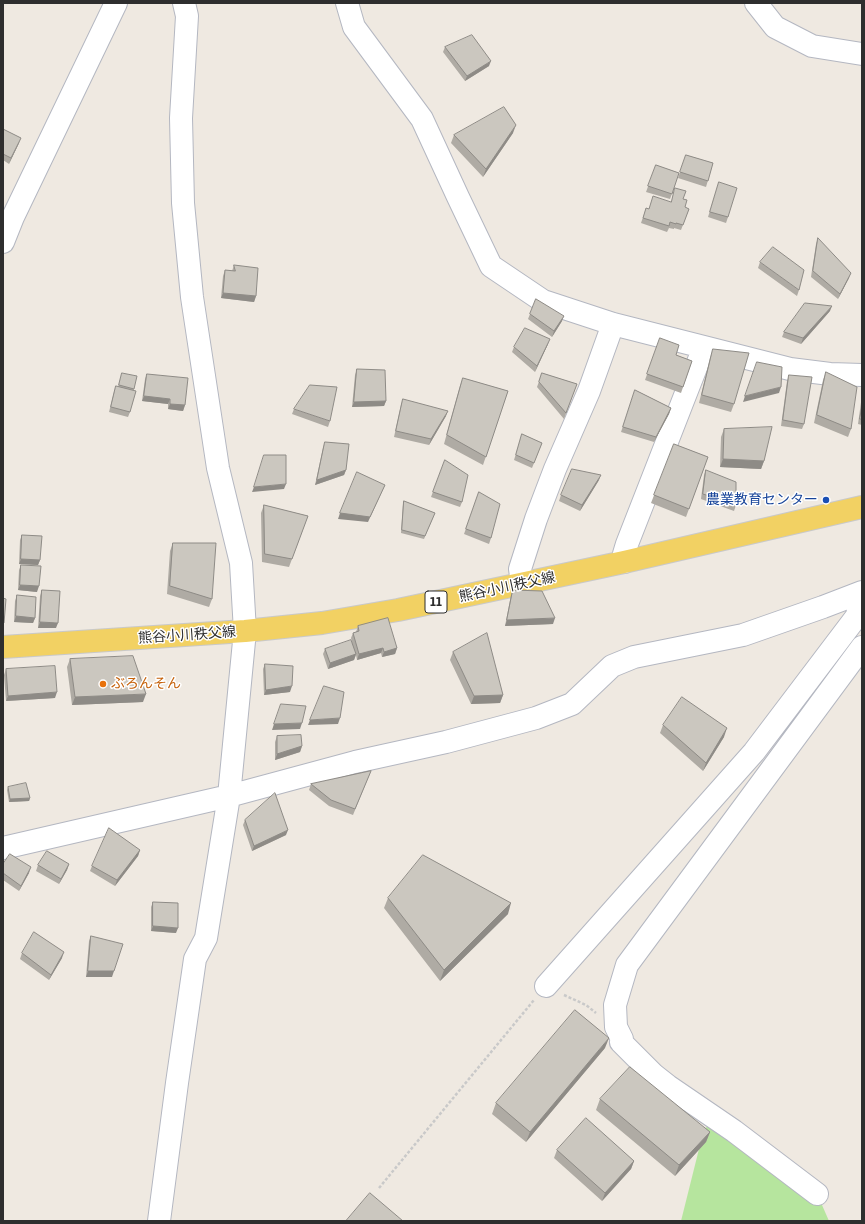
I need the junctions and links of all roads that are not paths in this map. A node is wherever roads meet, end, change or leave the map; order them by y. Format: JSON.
{"nodes":[{"id":1,"x":116,"y":3,"type":"edge"},
{"id":2,"x":184,"y":3,"type":"edge"},
{"id":3,"x":347,"y":3,"type":"edge"},
{"id":4,"x":756,"y":3,"type":"edge"},
{"id":5,"x":862,"y":54,"type":"edge"},
{"id":6,"x":3,"y":242,"type":"edge"},
{"id":7,"x":613,"y":324,"type":"junction"},
{"id":8,"x":704,"y":347,"type":"junction"},
{"id":9,"x":862,"y":375,"type":"edge"},
{"id":10,"x":862,"y":507,"type":"edge"},
{"id":11,"x":624,"y":562,"type":"junction"},
{"id":12,"x":522,"y":584,"type":"junction"},
{"id":13,"x":862,"y":592,"type":"edge"},
{"id":14,"x":245,"y":631,"type":"junction"},
{"id":15,"x":3,"y":647,"type":"edge"},
{"id":16,"x":862,"y":647,"type":"edge"},
{"id":17,"x":229,"y":796,"type":"junction"},
{"id":18,"x":3,"y":848,"type":"edge"},
{"id":19,"x":546,"y":986,"type":"road end"},
{"id":20,"x":817,"y":1194,"type":"dead end"},
{"id":21,"x":159,"y":1221,"type":"edge"}],
"edges":[{"from":1,"to":6,"type":"street"},
{"from":2,"to":14,"type":"street"},
{"from":3,"to":7,"type":"street"},
{"from":4,"to":5,"type":"street"},
{"from":7,"to":8,"type":"street"},
{"from":7,"to":12,"type":"street"},
{"from":8,"to":9,"type":"street"},
{"from":8,"to":11,"type":"street"},
{"from":10,"to":11,"type":"main road","name":"熊谷小川秩父線","number":"11"},
{"from":11,"to":12,"type":"main road","name":"熊谷小川秩父線","number":"11"},
{"from":12,"to":14,"type":"main road","name":"熊谷小川秩父線","number":"11"},
{"from":13,"to":17,"type":"street"},
{"from":13,"to":19,"type":"street"},
{"from":14,"to":15,"type":"main road","name":"熊谷小川秩父線","number":"11"},
{"from":14,"to":17,"type":"street"},
{"from":16,"to":20,"type":"street"},
{"from":17,"to":18,"type":"street"},
{"from":17,"to":21,"type":"street"}]}
